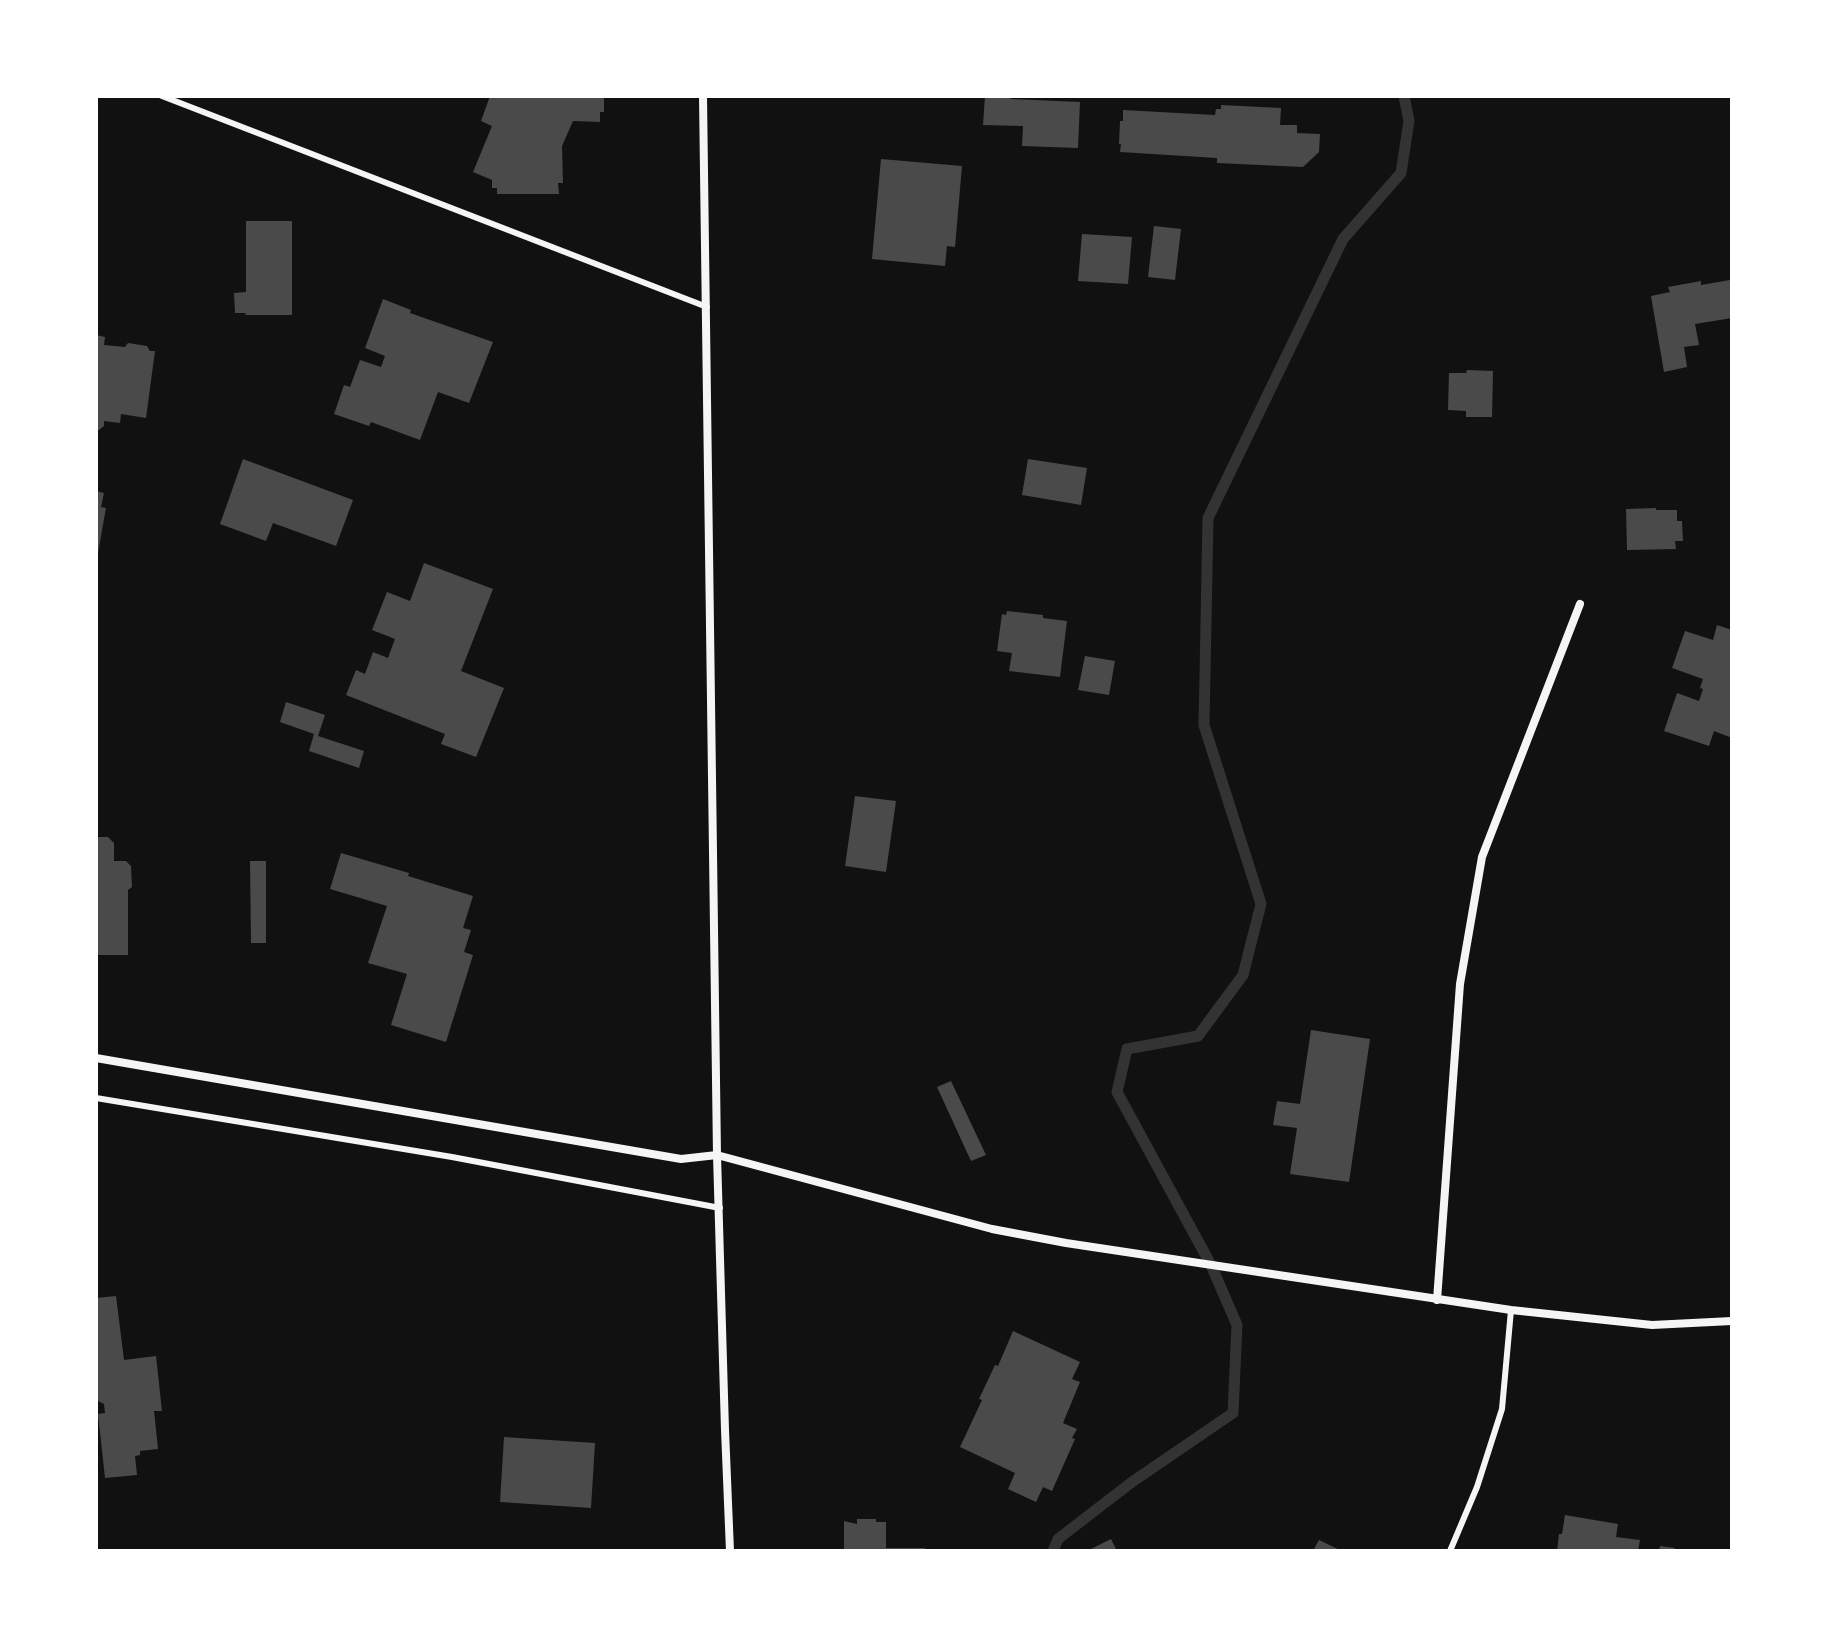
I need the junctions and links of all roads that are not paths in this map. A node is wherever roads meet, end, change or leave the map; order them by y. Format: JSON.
{"nodes":[{"id":1,"x":162,"y":96,"type":"edge"},
{"id":2,"x":703,"y":96,"type":"edge"},
{"id":3,"x":707,"y":307,"type":"junction"},
{"id":4,"x":1580,"y":604,"type":"dead end"},
{"id":5,"x":96,"y":1058,"type":"edge"},
{"id":6,"x":96,"y":1098,"type":"edge"},
{"id":7,"x":717,"y":1155,"type":"junction"},
{"id":8,"x":720,"y":1208,"type":"junction"},
{"id":9,"x":1437,"y":1300,"type":"junction"},
{"id":10,"x":1511,"y":1310,"type":"junction"},
{"id":11,"x":1732,"y":1321,"type":"edge"},
{"id":12,"x":730,"y":1551,"type":"edge"},
{"id":13,"x":1450,"y":1551,"type":"edge"}],
"edges":[{"from":1,"to":3,"type":"lane"},
{"from":2,"to":3,"type":"street"},
{"from":3,"to":7,"type":"street"},
{"from":4,"to":9,"type":"street"},
{"from":5,"to":7,"type":"street"},
{"from":6,"to":8,"type":"lane"},
{"from":7,"to":8,"type":"street"},
{"from":7,"to":9,"type":"street"},
{"from":8,"to":12,"type":"street"},
{"from":9,"to":10,"type":"street"},
{"from":10,"to":11,"type":"street"},
{"from":10,"to":13,"type":"lane"}]}
